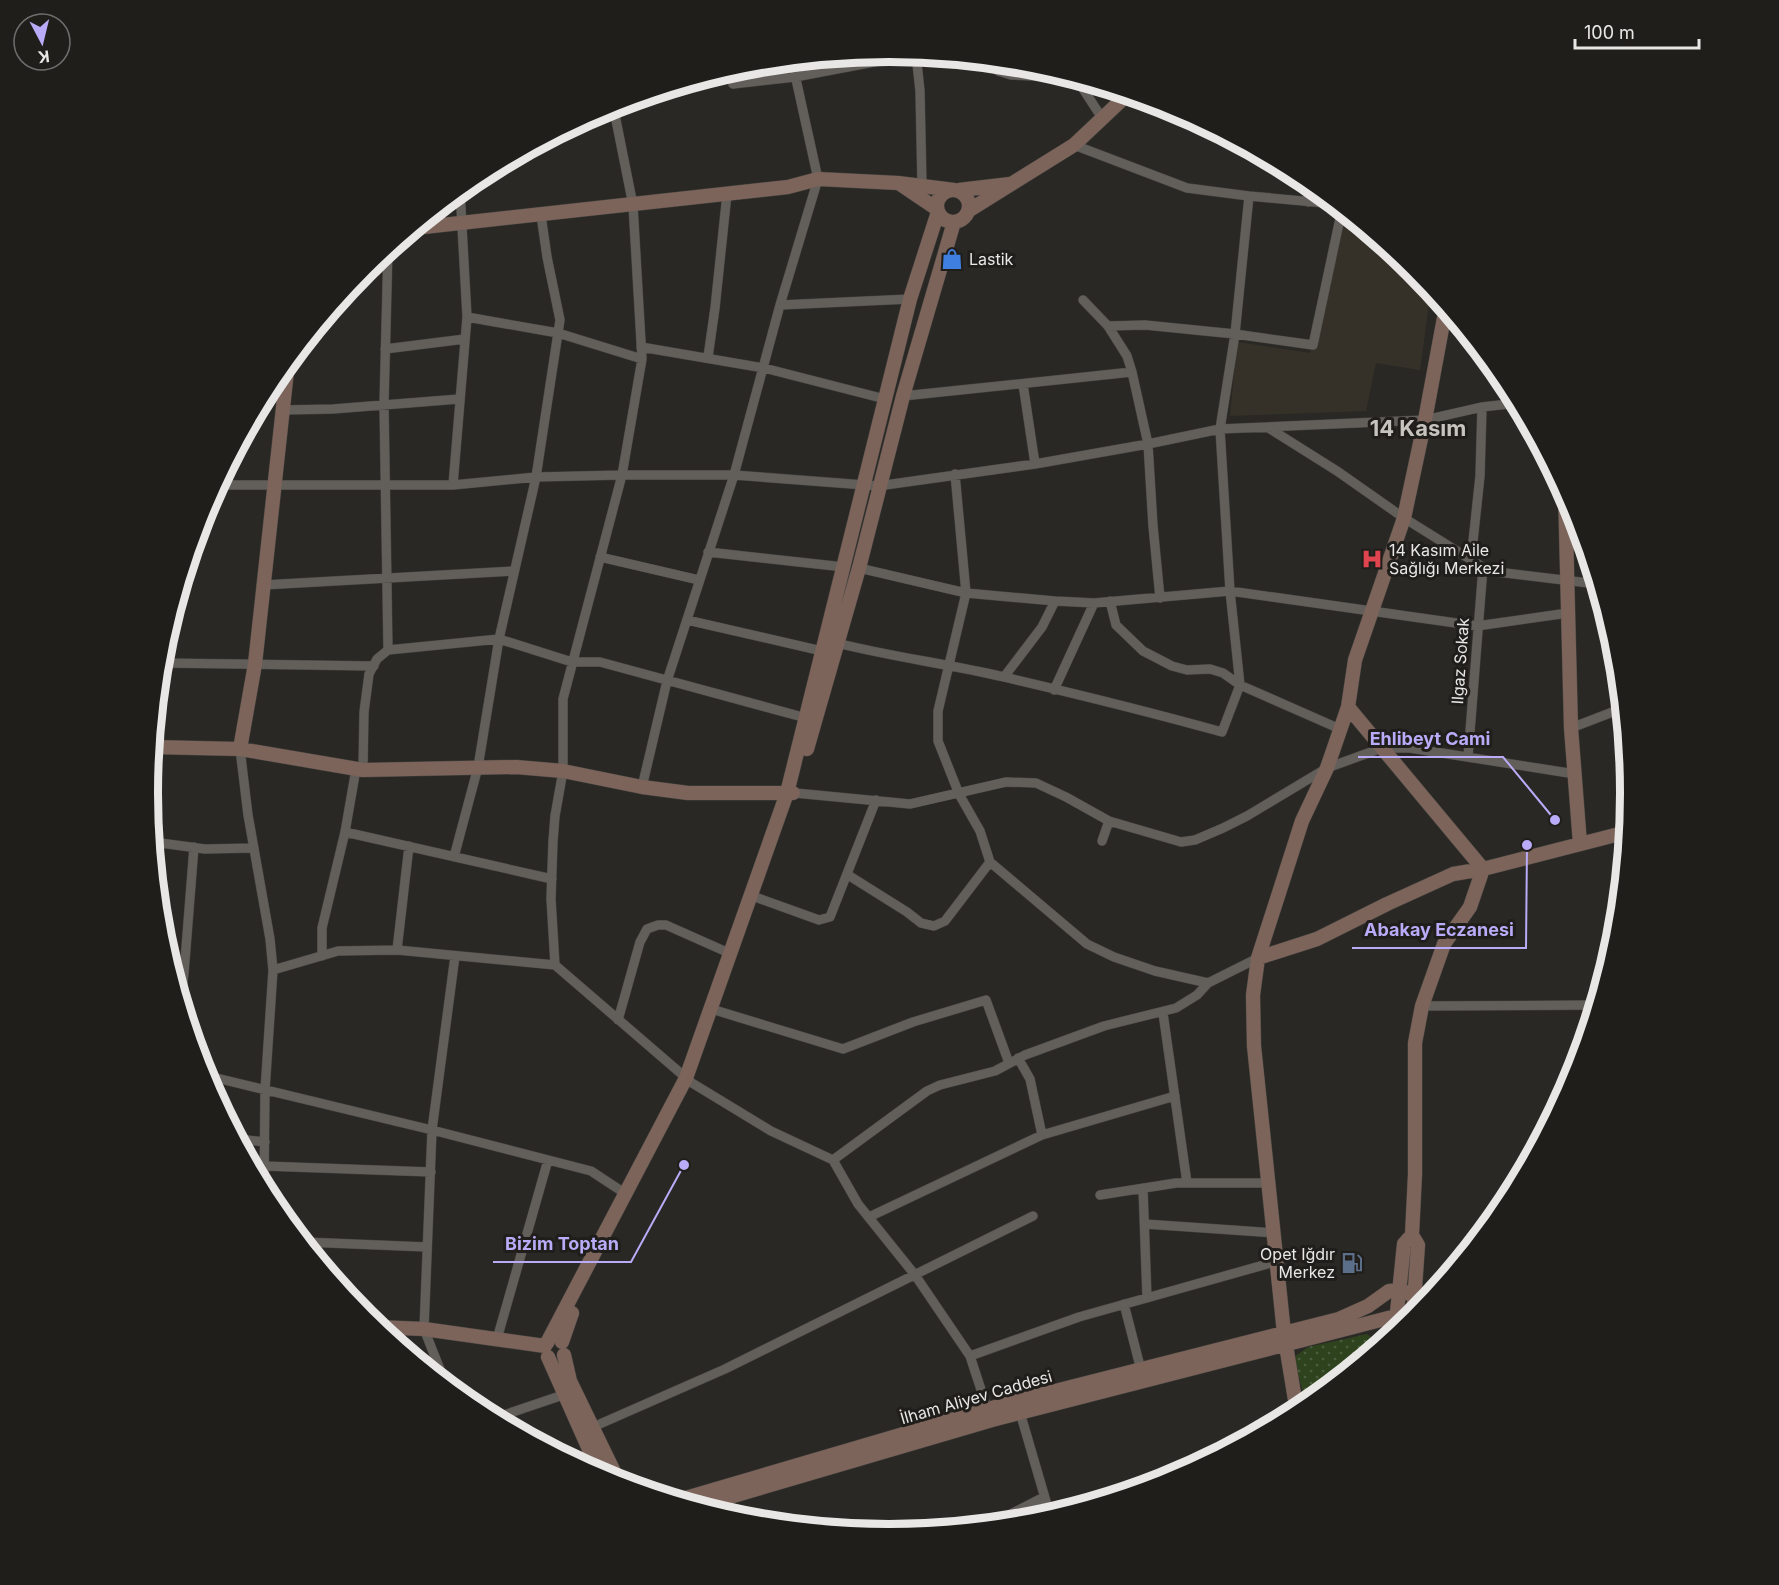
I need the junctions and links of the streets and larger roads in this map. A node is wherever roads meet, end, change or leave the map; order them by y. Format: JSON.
{"nodes":[{"id":1,"x":872,"y":62,"type":"edge"},
{"id":2,"x":917,"y":63,"type":"edge"},
{"id":3,"x":793,"y":68,"type":"edge"},
{"id":4,"x":998,"y":70,"type":"edge"},
{"id":5,"x":1028,"y":75,"type":"edge"},
{"id":6,"x":795,"y":77,"type":"junction"},
{"id":7,"x":732,"y":79,"type":"edge"},
{"id":8,"x":1082,"y":87,"type":"edge"},
{"id":9,"x":1122,"y":99,"type":"edge"},
{"id":10,"x":615,"y":115,"type":"edge"},
{"id":11,"x":1102,"y":118,"type":"junction"},
{"id":12,"x":1074,"y":145,"type":"junction"},
{"id":13,"x":818,"y":179,"type":"junction"},
{"id":14,"x":898,"y":183,"type":"junction"},
{"id":15,"x":1015,"y":183,"type":"junction"},
{"id":16,"x":922,"y":186,"type":"junction"},
{"id":17,"x":956,"y":190,"type":"junction"},
{"id":18,"x":727,"y":194,"type":"junction"},
{"id":19,"x":1308,"y":194,"type":"edge"},
{"id":20,"x":1249,"y":196,"type":"junction"},
{"id":21,"x":461,"y":201,"type":"edge"},
{"id":22,"x":1308,"y":202,"type":"junction"},
{"id":23,"x":1321,"y":203,"type":"edge"},
{"id":24,"x":633,"y":204,"type":"junction"},
{"id":25,"x":937,"y":211,"type":"junction"},
{"id":26,"x":968,"y":211,"type":"junction"},
{"id":27,"x":541,"y":215,"type":"junction"},
{"id":28,"x":1340,"y":217,"type":"edge"},
{"id":29,"x":954,"y":222,"type":"junction"},
{"id":30,"x":462,"y":224,"type":"junction"},
{"id":31,"x":427,"y":227,"type":"edge"},
{"id":32,"x":388,"y":262,"type":"edge"},
{"id":33,"x":910,"y":299,"type":"junction"},
{"id":34,"x":1083,"y":300,"type":"dead end"},
{"id":35,"x":780,"y":305,"type":"junction"},
{"id":36,"x":467,"y":317,"type":"junction"},
{"id":37,"x":1444,"y":317,"type":"edge"},
{"id":38,"x":1108,"y":326,"type":"junction"},
{"id":39,"x":558,"y":333,"type":"junction"},
{"id":40,"x":1235,"y":334,"type":"junction"},
{"id":41,"x":465,"y":339,"type":"junction"},
{"id":42,"x":641,"y":346,"type":"junction"},
{"id":43,"x":385,"y":349,"type":"junction"},
{"id":44,"x":708,"y":357,"type":"junction"},
{"id":45,"x":642,"y":359,"type":"junction"},
{"id":46,"x":765,"y":368,"type":"junction"},
{"id":47,"x":1132,"y":372,"type":"junction"},
{"id":48,"x":284,"y":384,"type":"edge"},
{"id":49,"x":1023,"y":384,"type":"junction"},
{"id":50,"x":903,"y":396,"type":"junction"},
{"id":51,"x":459,"y":399,"type":"junction"},
{"id":52,"x":885,"y":399,"type":"junction"},
{"id":53,"x":384,"y":404,"type":"junction"},
{"id":54,"x":1508,"y":404,"type":"edge"},
{"id":55,"x":1482,"y":407,"type":"junction"},
{"id":56,"x":283,"y":410,"type":"junction"},
{"id":57,"x":1425,"y":420,"type":"junction"},
{"id":58,"x":1267,"y":427,"type":"junction"},
{"id":59,"x":1220,"y":429,"type":"junction"},
{"id":60,"x":1149,"y":444,"type":"junction"},
{"id":61,"x":1035,"y":464,"type":"junction"},
{"id":62,"x":955,"y":474,"type":"junction"},
{"id":63,"x":622,"y":475,"type":"junction"},
{"id":64,"x":734,"y":475,"type":"junction"},
{"id":65,"x":536,"y":477,"type":"junction"},
{"id":66,"x":384,"y":484,"type":"junction"},
{"id":67,"x":227,"y":485,"type":"edge"},
{"id":68,"x":275,"y":485,"type":"junction"},
{"id":69,"x":453,"y":485,"type":"junction"},
{"id":70,"x":872,"y":485,"type":"junction"},
{"id":71,"x":1566,"y":515,"type":"edge"},
{"id":72,"x":1404,"y":518,"type":"junction"},
{"id":73,"x":708,"y":552,"type":"junction"},
{"id":74,"x":600,"y":557,"type":"junction"},
{"id":75,"x":1471,"y":560,"type":"junction"},
{"id":76,"x":844,"y":567,"type":"junction"},
{"id":77,"x":1483,"y":567,"type":"junction"},
{"id":78,"x":859,"y":568,"type":"junction"},
{"id":79,"x":514,"y":571,"type":"junction"},
{"id":80,"x":388,"y":578,"type":"junction"},
{"id":81,"x":1568,"y":579,"type":"junction"},
{"id":82,"x":699,"y":580,"type":"junction"},
{"id":83,"x":1590,"y":583,"type":"edge"},
{"id":84,"x":263,"y":585,"type":"junction"},
{"id":85,"x":1230,"y":591,"type":"junction"},
{"id":86,"x":966,"y":593,"type":"junction"},
{"id":87,"x":1160,"y":598,"type":"junction"},
{"id":88,"x":1055,"y":600,"type":"junction"},
{"id":89,"x":1110,"y":601,"type":"junction"},
{"id":90,"x":1094,"y":603,"type":"junction"},
{"id":91,"x":1371,"y":612,"type":"junction"},
{"id":92,"x":1568,"y":613,"type":"junction"},
{"id":93,"x":687,"y":620,"type":"junction"},
{"id":94,"x":1478,"y":626,"type":"junction"},
{"id":95,"x":499,"y":639,"type":"junction"},
{"id":96,"x":837,"y":643,"type":"junction"},
{"id":97,"x":388,"y":650,"type":"junction"},
{"id":98,"x":822,"y":651,"type":"junction"},
{"id":99,"x":572,"y":662,"type":"junction"},
{"id":100,"x":171,"y":663,"type":"edge"},
{"id":101,"x":255,"y":663,"type":"junction"},
{"id":102,"x":949,"y":665,"type":"junction"},
{"id":103,"x":374,"y":666,"type":"junction"},
{"id":104,"x":1005,"y":677,"type":"junction"},
{"id":105,"x":667,"y":681,"type":"junction"},
{"id":106,"x":1240,"y":686,"type":"junction"},
{"id":107,"x":1054,"y":690,"type":"junction"},
{"id":108,"x":1348,"y":707,"type":"junction"},
{"id":109,"x":1615,"y":711,"type":"edge"},
{"id":110,"x":811,"y":719,"type":"junction"},
{"id":111,"x":1571,"y":728,"type":"junction"},
{"id":112,"x":1340,"y":729,"type":"junction"},
{"id":113,"x":160,"y":747,"type":"edge"},
{"id":114,"x":1382,"y":748,"type":"junction"},
{"id":115,"x":240,"y":749,"type":"junction"},
{"id":116,"x":1468,"y":757,"type":"junction"},
{"id":117,"x":478,"y":767,"type":"junction"},
{"id":118,"x":1327,"y":768,"type":"junction"},
{"id":119,"x":359,"y":770,"type":"junction"},
{"id":120,"x":563,"y":771,"type":"junction"},
{"id":121,"x":1575,"y":774,"type":"junction"},
{"id":122,"x":642,"y":787,"type":"junction"},
{"id":123,"x":791,"y":793,"type":"junction"},
{"id":124,"x":959,"y":794,"type":"junction"},
{"id":125,"x":876,"y":800,"type":"junction"},
{"id":126,"x":1109,"y":821,"type":"junction"},
{"id":127,"x":345,"y":832,"type":"junction"},
{"id":128,"x":1619,"y":834,"type":"edge"},
{"id":129,"x":1102,"y":841,"type":"dead end"},
{"id":130,"x":160,"y":843,"type":"edge"},
{"id":131,"x":1580,"y":844,"type":"junction"},
{"id":132,"x":409,"y":846,"type":"junction"},
{"id":133,"x":194,"y":847,"type":"junction"},
{"id":134,"x":254,"y":848,"type":"junction"},
{"id":135,"x":454,"y":857,"type":"junction"},
{"id":136,"x":990,"y":862,"type":"junction"},
{"id":137,"x":1483,"y":869,"type":"junction"},
{"id":138,"x":848,"y":875,"type":"junction"},
{"id":139,"x":552,"y":879,"type":"junction"},
{"id":140,"x":758,"y":898,"type":"junction"},
{"id":141,"x":397,"y":950,"type":"junction"},
{"id":142,"x":729,"y":953,"type":"junction"},
{"id":143,"x":322,"y":956,"type":"junction"},
{"id":144,"x":454,"y":956,"type":"junction"},
{"id":145,"x":1258,"y":958,"type":"junction"},
{"id":146,"x":555,"y":965,"type":"junction"},
{"id":147,"x":273,"y":970,"type":"junction"},
{"id":148,"x":181,"y":972,"type":"edge"},
{"id":149,"x":184,"y":973,"type":"junction"},
{"id":150,"x":183,"y":982,"type":"edge"},
{"id":151,"x":1208,"y":983,"type":"junction"},
{"id":152,"x":1589,"y":1005,"type":"edge"},
{"id":153,"x":1422,"y":1006,"type":"junction"},
{"id":154,"x":718,"y":1011,"type":"junction"},
{"id":155,"x":1163,"y":1013,"type":"junction"},
{"id":156,"x":618,"y":1020,"type":"junction"},
{"id":157,"x":1013,"y":1061,"type":"junction"},
{"id":158,"x":217,"y":1078,"type":"edge"},
{"id":159,"x":689,"y":1081,"type":"junction"},
{"id":160,"x":266,"y":1090,"type":"junction"},
{"id":161,"x":1175,"y":1096,"type":"junction"},
{"id":162,"x":432,"y":1130,"type":"junction"},
{"id":163,"x":1042,"y":1135,"type":"junction"},
{"id":164,"x":247,"y":1140,"type":"edge"},
{"id":165,"x":265,"y":1142,"type":"junction"},
{"id":166,"x":548,"y":1160,"type":"junction"},
{"id":167,"x":833,"y":1160,"type":"junction"},
{"id":168,"x":264,"y":1166,"type":"junction"},
{"id":169,"x":264,"y":1171,"type":"edge"},
{"id":170,"x":431,"y":1172,"type":"junction"},
{"id":171,"x":1187,"y":1183,"type":"junction"},
{"id":172,"x":1269,"y":1183,"type":"junction"},
{"id":173,"x":1143,"y":1188,"type":"junction"},
{"id":174,"x":627,"y":1194,"type":"junction"},
{"id":175,"x":1100,"y":1195,"type":"dead end"},
{"id":176,"x":1033,"y":1216,"type":"dead end"},
{"id":177,"x":869,"y":1217,"type":"junction"},
{"id":178,"x":1145,"y":1224,"type":"junction"},
{"id":179,"x":1275,"y":1233,"type":"junction"},
{"id":180,"x":1412,"y":1235,"type":"junction"},
{"id":181,"x":314,"y":1242,"type":"edge"},
{"id":182,"x":428,"y":1247,"type":"junction"},
{"id":183,"x":1278,"y":1261,"type":"junction"},
{"id":184,"x":915,"y":1275,"type":"junction"},
{"id":185,"x":1398,"y":1289,"type":"junction"},
{"id":186,"x":1421,"y":1293,"type":"edge"},
{"id":187,"x":1417,"y":1297,"type":"edge"},
{"id":188,"x":1147,"y":1298,"type":"junction"},
{"id":189,"x":1124,"y":1304,"type":"junction"},
{"id":190,"x":1396,"y":1316,"type":"joint"},
{"id":191,"x":393,"y":1328,"type":"edge"},
{"id":192,"x":424,"y":1329,"type":"junction"},
{"id":193,"x":1285,"y":1338,"type":"junction"},
{"id":194,"x":497,"y":1339,"type":"junction"},
{"id":195,"x":563,"y":1348,"type":"junction"},
{"id":196,"x":547,"y":1349,"type":"junction"},
{"id":197,"x":970,"y":1356,"type":"junction"},
{"id":198,"x":440,"y":1368,"type":"edge"},
{"id":199,"x":1142,"y":1370,"type":"junction"},
{"id":200,"x":563,"y":1395,"type":"junction"},
{"id":201,"x":1295,"y":1401,"type":"edge"},
{"id":202,"x":1018,"y":1407,"type":"junction"},
{"id":203,"x":506,"y":1414,"type":"edge"},
{"id":204,"x":989,"y":1415,"type":"junction"},
{"id":205,"x":593,"y":1427,"type":"junction"},
{"id":206,"x":594,"y":1461,"type":"edge"},
{"id":207,"x":614,"y":1469,"type":"edge"},
{"id":208,"x":692,"y":1496,"type":"edge"},
{"id":209,"x":1044,"y":1497,"type":"junction"},
{"id":210,"x":713,"y":1502,"type":"edge"},
{"id":211,"x":1047,"y":1506,"type":"edge"},
{"id":212,"x":1015,"y":1512,"type":"edge"}],
"edges":[{"from":1,"to":6,"type":"street"},
{"from":2,"to":16,"type":"street"},
{"from":3,"to":6,"type":"street"},
{"from":4,"to":5,"type":"street"},
{"from":6,"to":7,"type":"street"},
{"from":6,"to":13,"type":"street"},
{"from":8,"to":11,"type":"street"},
{"from":9,"to":11,"type":"street"},
{"from":10,"to":24,"type":"street"},
{"from":11,"to":12,"type":"street"},
{"from":12,"to":15,"type":"street"},
{"from":12,"to":20,"type":"street"},
{"from":13,"to":14,"type":"street"},
{"from":13,"to":18,"type":"street"},
{"from":13,"to":35,"type":"street"},
{"from":14,"to":16,"type":"street"},
{"from":14,"to":25,"type":"street"},
{"from":15,"to":17,"type":"street"},
{"from":15,"to":26,"type":"street"},
{"from":16,"to":17,"type":"street"},
{"from":17,"to":25,"type":"street"},
{"from":17,"to":26,"type":"street"},
{"from":18,"to":24,"type":"street"},
{"from":18,"to":44,"type":"street"},
{"from":19,"to":22,"type":"street"},
{"from":20,"to":22,"type":"street"},
{"from":20,"to":40,"type":"street"},
{"from":21,"to":30,"type":"street"},
{"from":22,"to":23,"type":"street"},
{"from":24,"to":27,"type":"street"},
{"from":24,"to":42,"type":"street"},
{"from":25,"to":29,"type":"street"},
{"from":25,"to":33,"type":"street"},
{"from":26,"to":29,"type":"street"},
{"from":27,"to":30,"type":"street"},
{"from":27,"to":39,"type":"street"},
{"from":28,"to":40,"type":"street"},
{"from":29,"to":50,"type":"street"},
{"from":30,"to":31,"type":"street"},
{"from":30,"to":36,"type":"street"},
{"from":32,"to":43,"type":"street"},
{"from":33,"to":35,"type":"street"},
{"from":33,"to":52,"type":"street"},
{"from":34,"to":38,"type":"street"},
{"from":35,"to":46,"type":"street"},
{"from":36,"to":39,"type":"street"},
{"from":36,"to":41,"type":"street"},
{"from":37,"to":57,"type":"street"},
{"from":38,"to":40,"type":"street"},
{"from":38,"to":47,"type":"street"},
{"from":39,"to":45,"type":"street"},
{"from":39,"to":65,"type":"street"},
{"from":40,"to":59,"type":"street"},
{"from":41,"to":43,"type":"street"},
{"from":41,"to":51,"type":"street"},
{"from":42,"to":44,"type":"street"},
{"from":42,"to":45,"type":"street"},
{"from":43,"to":53,"type":"street"},
{"from":44,"to":46,"type":"street"},
{"from":45,"to":63,"type":"street"},
{"from":46,"to":52,"type":"street"},
{"from":46,"to":64,"type":"street"},
{"from":47,"to":49,"type":"street"},
{"from":47,"to":60,"type":"street"},
{"from":48,"to":56,"type":"street"},
{"from":49,"to":50,"type":"street"},
{"from":49,"to":61,"type":"street"},
{"from":50,"to":70,"type":"street"},
{"from":51,"to":53,"type":"street"},
{"from":51,"to":69,"type":"street"},
{"from":52,"to":70,"type":"street"},
{"from":53,"to":56,"type":"street"},
{"from":53,"to":66,"type":"street"},
{"from":54,"to":55,"type":"street"},
{"from":55,"to":57,"type":"street"},
{"from":55,"to":75,"type":"street"},
{"from":56,"to":68,"type":"street"},
{"from":57,"to":58,"type":"street"},
{"from":57,"to":72,"type":"street"},
{"from":58,"to":59,"type":"street"},
{"from":58,"to":72,"type":"street"},
{"from":59,"to":60,"type":"street"},
{"from":59,"to":85,"type":"street"},
{"from":60,"to":61,"type":"street"},
{"from":60,"to":87,"type":"street"},
{"from":61,"to":62,"type":"street"},
{"from":62,"to":70,"type":"street"},
{"from":62,"to":86,"type":"street"},
{"from":63,"to":64,"type":"street"},
{"from":63,"to":65,"type":"street"},
{"from":63,"to":74,"type":"street"},
{"from":64,"to":70,"type":"street"},
{"from":64,"to":73,"type":"street"},
{"from":65,"to":69,"type":"street"},
{"from":65,"to":79,"type":"street"},
{"from":66,"to":68,"type":"street"},
{"from":66,"to":69,"type":"street"},
{"from":66,"to":80,"type":"street"},
{"from":67,"to":68,"type":"street"},
{"from":68,"to":84,"type":"street"},
{"from":70,"to":76,"type":"street"},
{"from":70,"to":78,"type":"street"},
{"from":71,"to":81,"type":"street"},
{"from":72,"to":75,"type":"street"},
{"from":72,"to":91,"type":"street"},
{"from":73,"to":76,"type":"street"},
{"from":73,"to":82,"type":"street"},
{"from":74,"to":82,"type":"street"},
{"from":74,"to":99,"type":"street"},
{"from":75,"to":77,"type":"street"},
{"from":76,"to":98,"type":"street"},
{"from":77,"to":81,"type":"street"},
{"from":77,"to":94,"type":"street","name":"Ilgaz Sokak"},
{"from":78,"to":86,"type":"street"},
{"from":78,"to":96,"type":"street"},
{"from":79,"to":80,"type":"street"},
{"from":79,"to":95,"type":"street"},
{"from":80,"to":84,"type":"street"},
{"from":80,"to":97,"type":"street"},
{"from":81,"to":83,"type":"street"},
{"from":81,"to":92,"type":"street"},
{"from":82,"to":93,"type":"street"},
{"from":84,"to":101,"type":"street"},
{"from":85,"to":87,"type":"street"},
{"from":85,"to":91,"type":"street"},
{"from":85,"to":106,"type":"street"},
{"from":86,"to":88,"type":"street"},
{"from":86,"to":102,"type":"street"},
{"from":87,"to":89,"type":"street"},
{"from":88,"to":90,"type":"street"},
{"from":88,"to":104,"type":"street"},
{"from":89,"to":90,"type":"street"},
{"from":89,"to":106,"type":"street"},
{"from":90,"to":107,"type":"street"},
{"from":91,"to":94,"type":"street"},
{"from":91,"to":108,"type":"street"},
{"from":92,"to":94,"type":"street"},
{"from":92,"to":111,"type":"street"},
{"from":93,"to":98,"type":"street"},
{"from":93,"to":105,"type":"street"},
{"from":94,"to":116,"type":"street","name":"Ilgaz Sokak"},
{"from":95,"to":97,"type":"street"},
{"from":95,"to":99,"type":"street"},
{"from":95,"to":117,"type":"street"},
{"from":96,"to":102,"type":"street"},
{"from":96,"to":110,"type":"street"},
{"from":97,"to":103,"type":"street"},
{"from":98,"to":110,"type":"street"},
{"from":99,"to":105,"type":"street"},
{"from":99,"to":120,"type":"street"},
{"from":100,"to":101,"type":"street"},
{"from":101,"to":103,"type":"street"},
{"from":101,"to":115,"type":"street"},
{"from":102,"to":104,"type":"street"},
{"from":102,"to":124,"type":"street"},
{"from":103,"to":119,"type":"street"},
{"from":104,"to":107,"type":"street"},
{"from":105,"to":110,"type":"street"},
{"from":105,"to":122,"type":"street"},
{"from":106,"to":107,"type":"street"},
{"from":106,"to":112,"type":"street"},
{"from":108,"to":112,"type":"street"},
{"from":108,"to":114,"type":"street"},
{"from":109,"to":111,"type":"street"},
{"from":110,"to":123,"type":"street"},
{"from":111,"to":121,"type":"street"},
{"from":112,"to":118,"type":"street"},
{"from":113,"to":115,"type":"street"},
{"from":114,"to":116,"type":"street"},
{"from":114,"to":118,"type":"street"},
{"from":114,"to":137,"type":"street"},
{"from":115,"to":119,"type":"street"},
{"from":115,"to":134,"type":"street"},
{"from":116,"to":121,"type":"street"},
{"from":117,"to":119,"type":"street"},
{"from":117,"to":120,"type":"street"},
{"from":117,"to":135,"type":"street"},
{"from":118,"to":126,"type":"street"},
{"from":118,"to":145,"type":"street"},
{"from":119,"to":127,"type":"street"},
{"from":120,"to":122,"type":"street"},
{"from":120,"to":139,"type":"street"},
{"from":121,"to":131,"type":"street"},
{"from":122,"to":123,"type":"street"},
{"from":123,"to":125,"type":"street"},
{"from":123,"to":140,"type":"street"},
{"from":123,"to":142,"type":"street"},
{"from":124,"to":125,"type":"street"},
{"from":124,"to":126,"type":"street"},
{"from":124,"to":136,"type":"street"},
{"from":125,"to":138,"type":"street"},
{"from":126,"to":129,"type":"street"},
{"from":127,"to":132,"type":"street"},
{"from":127,"to":143,"type":"street"},
{"from":128,"to":131,"type":"street"},
{"from":130,"to":133,"type":"street"},
{"from":131,"to":137,"type":"street"},
{"from":132,"to":135,"type":"street"},
{"from":132,"to":141,"type":"street"},
{"from":133,"to":134,"type":"street"},
{"from":133,"to":149,"type":"street"},
{"from":134,"to":147,"type":"street"},
{"from":135,"to":139,"type":"street"},
{"from":136,"to":138,"type":"street"},
{"from":136,"to":151,"type":"street"},
{"from":137,"to":145,"type":"street"},
{"from":137,"to":153,"type":"street"},
{"from":138,"to":140,"type":"street"},
{"from":139,"to":146,"type":"street"},
{"from":140,"to":154,"type":"street"},
{"from":141,"to":143,"type":"street"},
{"from":141,"to":144,"type":"street"},
{"from":142,"to":156,"type":"street"},
{"from":142,"to":159,"type":"street"},
{"from":143,"to":147,"type":"street"},
{"from":144,"to":146,"type":"street"},
{"from":144,"to":162,"type":"street"},
{"from":145,"to":151,"type":"street"},
{"from":145,"to":172,"type":"street"},
{"from":146,"to":156,"type":"street"},
{"from":147,"to":160,"type":"street"},
{"from":148,"to":149,"type":"street"},
{"from":149,"to":150,"type":"street"},
{"from":151,"to":155,"type":"street"},
{"from":152,"to":153,"type":"street"},
{"from":153,"to":180,"type":"street"},
{"from":154,"to":157,"type":"street"},
{"from":154,"to":159,"type":"street"},
{"from":155,"to":157,"type":"street"},
{"from":155,"to":161,"type":"street"},
{"from":156,"to":159,"type":"street"},
{"from":157,"to":163,"type":"street"},
{"from":157,"to":167,"type":"street"},
{"from":158,"to":160,"type":"street"},
{"from":159,"to":167,"type":"street"},
{"from":159,"to":174,"type":"street"},
{"from":159,"to":195,"type":"street"},
{"from":160,"to":162,"type":"street"},
{"from":160,"to":165,"type":"street"},
{"from":161,"to":163,"type":"street"},
{"from":161,"to":171,"type":"street"},
{"from":162,"to":166,"type":"street"},
{"from":162,"to":170,"type":"street"},
{"from":163,"to":177,"type":"street"},
{"from":164,"to":165,"type":"street"},
{"from":165,"to":168,"type":"street"},
{"from":166,"to":174,"type":"street"},
{"from":166,"to":194,"type":"street"},
{"from":167,"to":177,"type":"street"},
{"from":168,"to":169,"type":"street"},
{"from":168,"to":170,"type":"street"},
{"from":170,"to":182,"type":"street"},
{"from":171,"to":172,"type":"street"},
{"from":171,"to":173,"type":"street"},
{"from":172,"to":179,"type":"street"},
{"from":173,"to":175,"type":"street"},
{"from":173,"to":178,"type":"street"},
{"from":174,"to":196,"type":"street"},
{"from":176,"to":184,"type":"street"},
{"from":177,"to":184,"type":"street"},
{"from":178,"to":179,"type":"street"},
{"from":178,"to":188,"type":"street"},
{"from":179,"to":183,"type":"street"},
{"from":180,"to":185,"type":"street"},
{"from":180,"to":186,"type":"street"},
{"from":181,"to":182,"type":"street"},
{"from":182,"to":192,"type":"street"},
{"from":183,"to":188,"type":"street"},
{"from":183,"to":193,"type":"street"},
{"from":184,"to":197,"type":"street"},
{"from":184,"to":205,"type":"street"},
{"from":185,"to":187,"type":"street"},
{"from":185,"to":190,"type":"street"},
{"from":185,"to":193,"type":"street"},
{"from":188,"to":189,"type":"street"},
{"from":189,"to":197,"type":"street"},
{"from":189,"to":199,"type":"street"},
{"from":190,"to":193,"type":"street"},
{"from":191,"to":192,"type":"street"},
{"from":192,"to":194,"type":"street"},
{"from":192,"to":198,"type":"street"},
{"from":193,"to":199,"type":"street","name":"İlham Aliyev Caddesi"},
{"from":193,"to":201,"type":"street"},
{"from":193,"to":202,"type":"street","name":"İlham Aliyev Caddesi"},
{"from":194,"to":196,"type":"street"},
{"from":195,"to":196,"type":"street"},
{"from":195,"to":205,"type":"street"},
{"from":196,"to":200,"type":"street"},
{"from":197,"to":204,"type":"street"},
{"from":199,"to":202,"type":"street","name":"İlham Aliyev Caddesi"},
{"from":200,"to":203,"type":"street"},
{"from":200,"to":206,"type":"street"},
{"from":202,"to":204,"type":"street","name":"İlham Aliyev Caddesi"},
{"from":202,"to":209,"type":"street"},
{"from":204,"to":208,"type":"street","name":"İlham Aliyev Caddesi"},
{"from":204,"to":210,"type":"street","name":"İlham Aliyev Caddesi"},
{"from":205,"to":207,"type":"street"},
{"from":209,"to":211,"type":"street"},
{"from":209,"to":212,"type":"street"}]}
